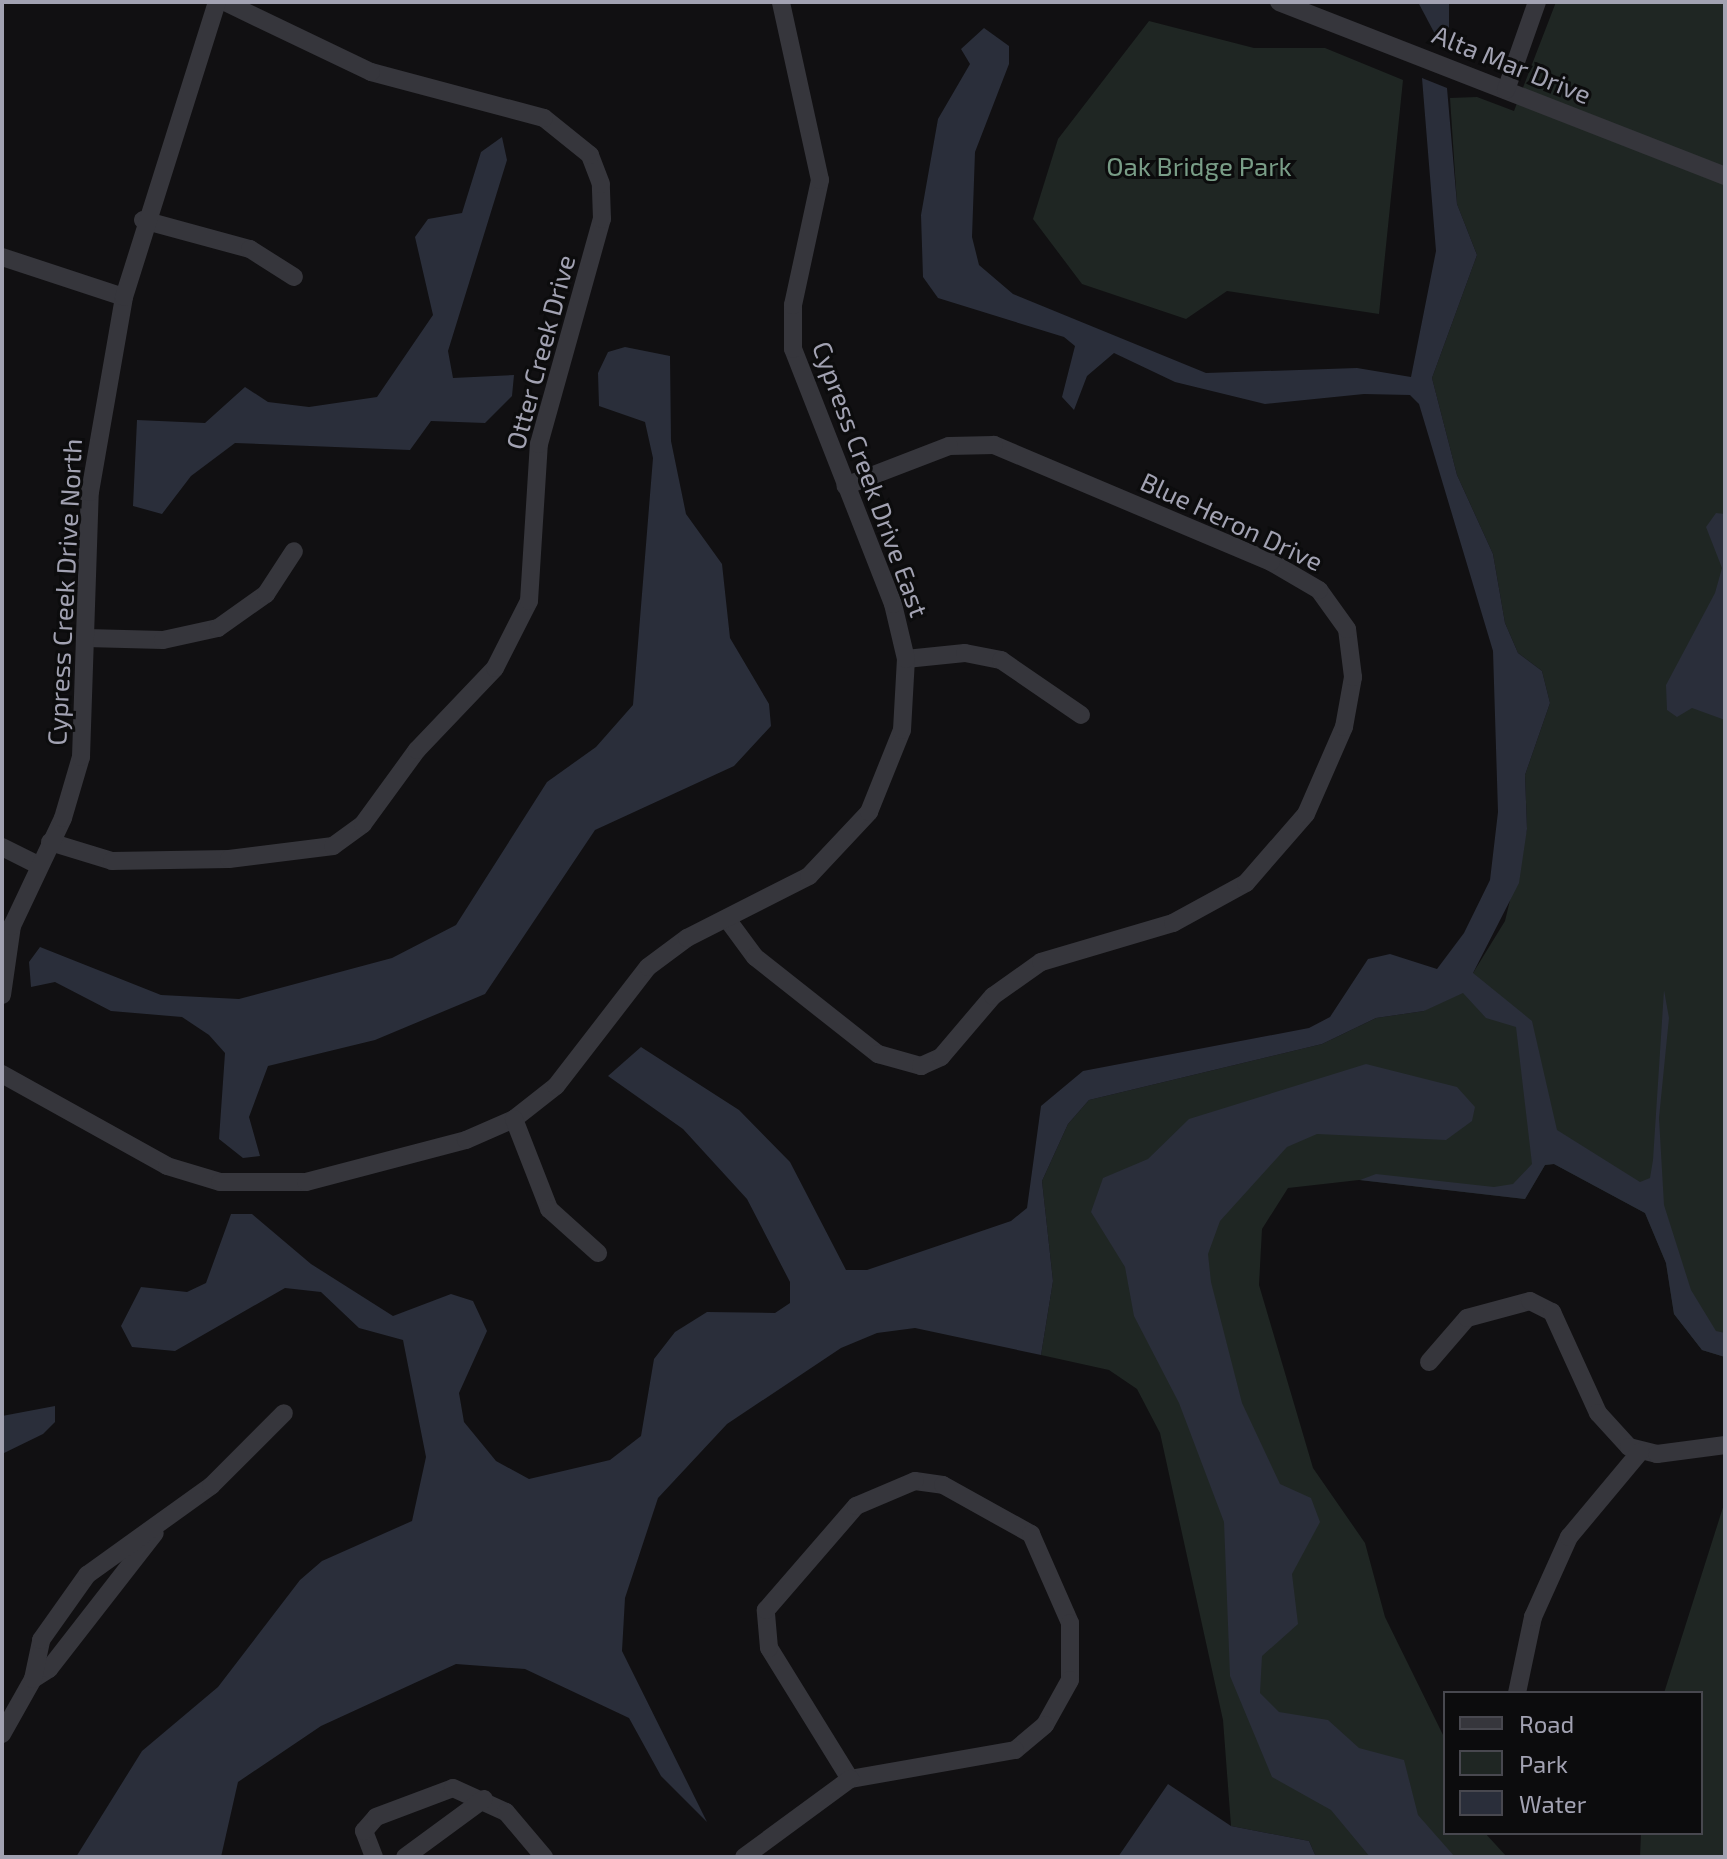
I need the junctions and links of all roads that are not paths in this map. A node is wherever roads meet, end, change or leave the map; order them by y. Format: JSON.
{"nodes":[{"id":1,"x":217,"y":2,"type":"edge"},
{"id":2,"x":225,"y":2,"type":"edge"},
{"id":3,"x":781,"y":2,"type":"edge"},
{"id":4,"x":1279,"y":2,"type":"edge"},
{"id":5,"x":1537,"y":2,"type":"edge"},
{"id":6,"x":1506,"y":90,"type":"junction"},
{"id":7,"x":1725,"y":176,"type":"edge"},
{"id":8,"x":143,"y":220,"type":"junction"},
{"id":9,"x":2,"y":257,"type":"edge"},
{"id":10,"x":294,"y":277,"type":"dead end"},
{"id":11,"x":124,"y":297,"type":"junction"},
{"id":12,"x":845,"y":486,"type":"junction"},
{"id":13,"x":294,"y":551,"type":"dead end"},
{"id":14,"x":86,"y":638,"type":"junction"},
{"id":15,"x":906,"y":659,"type":"junction"},
{"id":16,"x":1081,"y":715,"type":"dead end"},
{"id":17,"x":50,"y":842,"type":"junction"},
{"id":18,"x":2,"y":847,"type":"edge"},
{"id":19,"x":38,"y":865,"type":"junction"},
{"id":20,"x":727,"y":919,"type":"junction"},
{"id":21,"x":2,"y":995,"type":"edge"},
{"id":22,"x":2,"y":1074,"type":"edge"},
{"id":23,"x":514,"y":1119,"type":"junction"},
{"id":24,"x":598,"y":1253,"type":"dead end"},
{"id":25,"x":1429,"y":1362,"type":"dead end"},
{"id":26,"x":284,"y":1413,"type":"dead end"},
{"id":27,"x":1725,"y":1445,"type":"edge"},
{"id":28,"x":1640,"y":1452,"type":"junction"},
{"id":29,"x":159,"y":1528,"type":"junction"},
{"id":30,"x":33,"y":1679,"type":"junction"},
{"id":31,"x":1517,"y":1691,"type":"edge"},
{"id":32,"x":3,"y":1729,"type":"edge"},
{"id":33,"x":850,"y":1779,"type":"junction"},
{"id":34,"x":484,"y":1799,"type":"junction"},
{"id":35,"x":374,"y":1857,"type":"edge"},
{"id":36,"x":405,"y":1857,"type":"edge"},
{"id":37,"x":544,"y":1857,"type":"edge"},
{"id":38,"x":744,"y":1857,"type":"edge"}],
"edges":[{"from":1,"to":8,"type":"street","name":"Cypress Creek Drive North"},
{"from":2,"to":17,"type":"street","name":"Otter Creek Drive"},
{"from":3,"to":12,"type":"street","name":"Cypress Creek Drive East"},
{"from":4,"to":6,"type":"street","name":"Alta Mar Drive"},
{"from":5,"to":6,"type":"street"},
{"from":6,"to":7,"type":"street","name":"Alta Mar Drive"},
{"from":8,"to":10,"type":"street"},
{"from":8,"to":11,"type":"street","name":"Cypress Creek Drive North"},
{"from":9,"to":11,"type":"street"},
{"from":11,"to":14,"type":"street","name":"Cypress Creek Drive North"},
{"from":12,"to":15,"type":"street","name":"Cypress Creek Drive East"},
{"from":12,"to":20,"type":"street","name":"Blue Heron Drive"},
{"from":13,"to":14,"type":"street"},
{"from":14,"to":17,"type":"street","name":"Cypress Creek Drive North"},
{"from":15,"to":16,"type":"street"},
{"from":15,"to":20,"type":"street","name":"Cypress Creek Drive East"},
{"from":17,"to":19,"type":"street","name":"Cypress Creek Drive North"},
{"from":18,"to":19,"type":"street"},
{"from":19,"to":21,"type":"street","name":"Cypress Creek Drive North"},
{"from":20,"to":23,"type":"street","name":"Cypress Creek Drive East"},
{"from":22,"to":23,"type":"street","name":"Cypress Creek Drive East"},
{"from":23,"to":24,"type":"street"},
{"from":25,"to":28,"type":"street"},
{"from":26,"to":29,"type":"street"},
{"from":27,"to":28,"type":"street"},
{"from":28,"to":31,"type":"street"},
{"from":29,"to":30,"type":"street"},
{"from":29,"to":30,"type":"street"},
{"from":30,"to":32,"type":"street"},
{"from":33,"to":33,"type":"street"},
{"from":33,"to":38,"type":"street"},
{"from":34,"to":35,"type":"street"},
{"from":34,"to":36,"type":"street"},
{"from":34,"to":37,"type":"street"}]}
